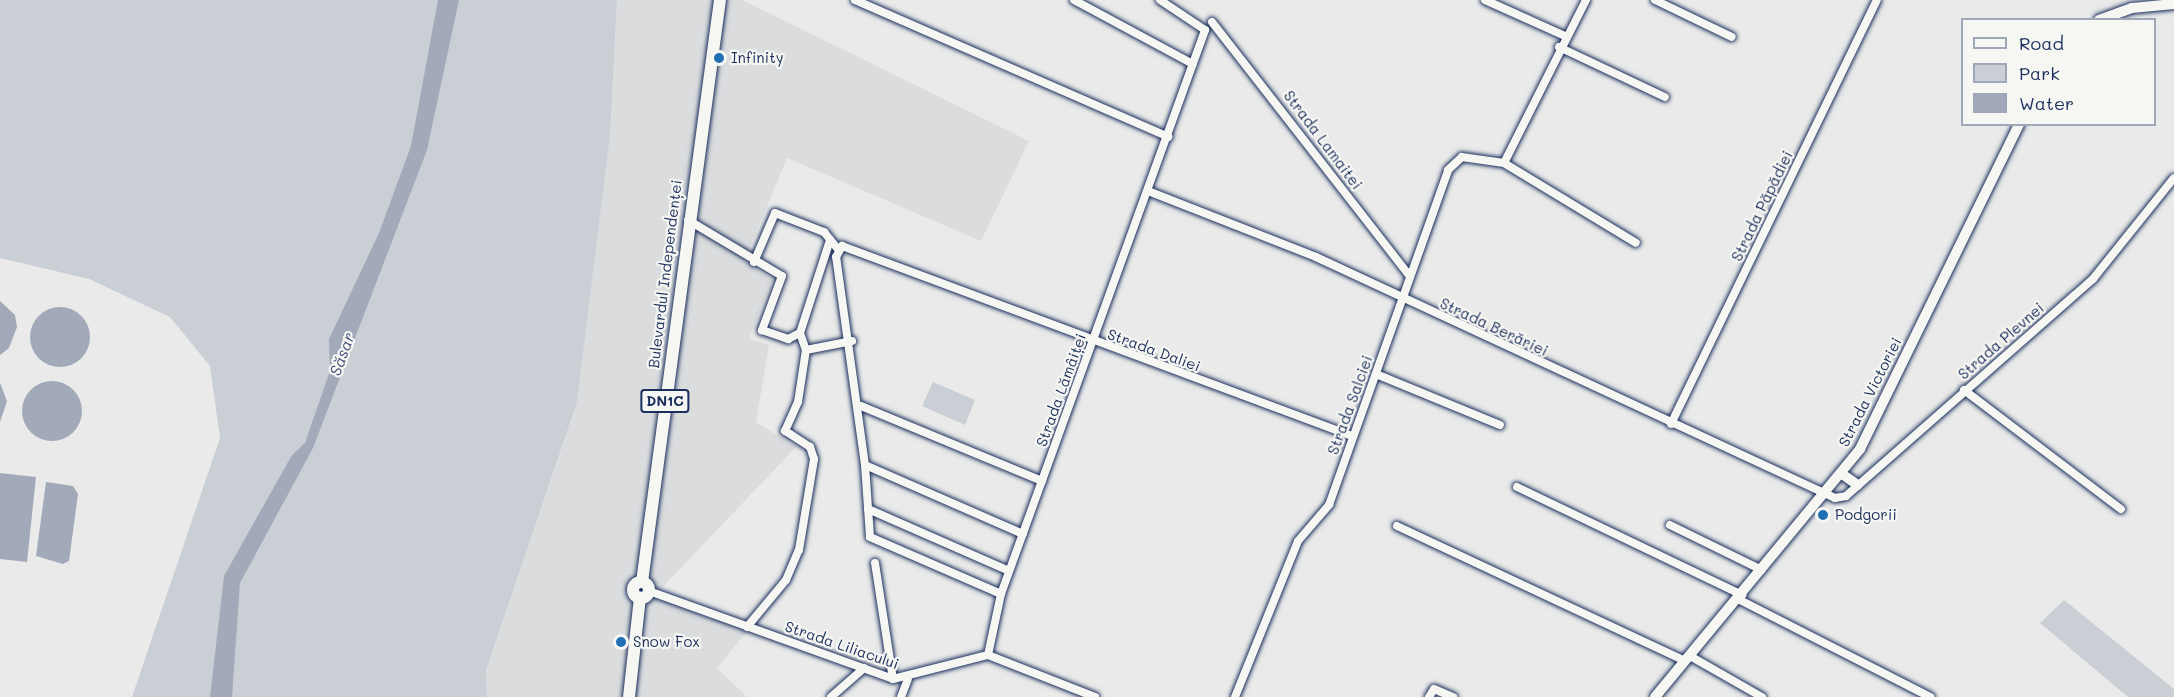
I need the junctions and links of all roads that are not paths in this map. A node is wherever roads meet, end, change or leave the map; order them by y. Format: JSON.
{"nodes":[{"id":1,"x":711,"y":0,"type":"edge"},
{"id":2,"x":720,"y":0,"type":"edge"},
{"id":3,"x":855,"y":0,"type":"edge"},
{"id":4,"x":1074,"y":0,"type":"edge"},
{"id":5,"x":1160,"y":0,"type":"edge"},
{"id":6,"x":1485,"y":0,"type":"edge"},
{"id":7,"x":1586,"y":0,"type":"edge"},
{"id":8,"x":1655,"y":0,"type":"edge"},
{"id":9,"x":1877,"y":0,"type":"edge"},
{"id":10,"x":2174,"y":4,"type":"edge"},
{"id":11,"x":2104,"y":18,"type":"edge"},
{"id":12,"x":1212,"y":21,"type":"dead end"},
{"id":13,"x":1565,"y":36,"type":"junction"},
{"id":14,"x":1732,"y":36,"type":"dead end"},
{"id":15,"x":1558,"y":47,"type":"junction"},
{"id":16,"x":1193,"y":64,"type":"junction"},
{"id":17,"x":706,"y":78,"type":"junction"},
{"id":18,"x":1665,"y":97,"type":"dead end"},
{"id":19,"x":2018,"y":126,"type":"edge"},
{"id":20,"x":1168,"y":137,"type":"junction"},
{"id":21,"x":1504,"y":163,"type":"junction"},
{"id":22,"x":2174,"y":178,"type":"edge"},
{"id":23,"x":1148,"y":191,"type":"junction"},
{"id":24,"x":688,"y":220,"type":"junction"},
{"id":25,"x":830,"y":240,"type":"junction"},
{"id":26,"x":1636,"y":243,"type":"dead end"},
{"id":27,"x":842,"y":248,"type":"junction"},
{"id":28,"x":754,"y":262,"type":"junction"},
{"id":29,"x":1410,"y":276,"type":"junction"},
{"id":30,"x":1402,"y":299,"type":"junction"},
{"id":31,"x":800,"y":333,"type":"junction"},
{"id":32,"x":852,"y":341,"type":"junction"},
{"id":33,"x":1094,"y":342,"type":"junction"},
{"id":34,"x":806,"y":350,"type":"junction"},
{"id":35,"x":1376,"y":374,"type":"junction"},
{"id":36,"x":1964,"y":390,"type":"junction"},
{"id":37,"x":861,"y":406,"type":"junction"},
{"id":38,"x":1671,"y":424,"type":"junction"},
{"id":39,"x":1500,"y":426,"type":"dead end"},
{"id":40,"x":1352,"y":436,"type":"junction"},
{"id":41,"x":865,"y":465,"type":"junction"},
{"id":42,"x":1842,"y":474,"type":"junction"},
{"id":43,"x":1042,"y":481,"type":"junction"},
{"id":44,"x":1858,"y":486,"type":"junction"},
{"id":45,"x":1517,"y":487,"type":"dead end"},
{"id":46,"x":1824,"y":497,"type":"junction"},
{"id":47,"x":868,"y":509,"type":"junction"},
{"id":48,"x":2121,"y":509,"type":"dead end"},
{"id":49,"x":1670,"y":525,"type":"dead end"},
{"id":50,"x":1397,"y":526,"type":"dead end"},
{"id":51,"x":1023,"y":534,"type":"junction"},
{"id":52,"x":875,"y":563,"type":"dead end"},
{"id":53,"x":1762,"y":570,"type":"junction"},
{"id":54,"x":1009,"y":571,"type":"junction"},
{"id":55,"x":643,"y":590,"type":"junction"},
{"id":56,"x":1001,"y":594,"type":"junction"},
{"id":57,"x":1740,"y":597,"type":"junction"},
{"id":58,"x":747,"y":627,"type":"junction"},
{"id":59,"x":988,"y":655,"type":"junction"},
{"id":60,"x":1688,"y":658,"type":"junction"},
{"id":61,"x":864,"y":668,"type":"junction"},
{"id":62,"x":893,"y":679,"type":"junction"},
{"id":63,"x":908,"y":679,"type":"junction"},
{"id":64,"x":628,"y":697,"type":"edge"},
{"id":65,"x":831,"y":697,"type":"edge"},
{"id":66,"x":901,"y":697,"type":"edge"},
{"id":67,"x":1095,"y":697,"type":"edge"},
{"id":68,"x":1235,"y":697,"type":"edge"},
{"id":69,"x":1429,"y":697,"type":"edge"},
{"id":70,"x":1453,"y":697,"type":"edge"},
{"id":71,"x":1655,"y":697,"type":"edge"},
{"id":72,"x":1761,"y":697,"type":"edge"},
{"id":73,"x":1930,"y":697,"type":"edge"}],
"edges":[{"from":1,"to":17,"type":"main road","name":"Bulevardul Independenței","number":"DN1C"},
{"from":2,"to":17,"type":"main road","name":"Bulevardul Independenței","number":"DN1C"},
{"from":3,"to":20,"type":"street"},
{"from":4,"to":16,"type":"street"},
{"from":5,"to":16,"type":"street","name":"Strada Lămâiței"},
{"from":6,"to":13,"type":"street"},
{"from":7,"to":13,"type":"street"},
{"from":8,"to":14,"type":"street"},
{"from":9,"to":38,"type":"street","name":"Strada Păpădiei"},
{"from":10,"to":11,"type":"street"},
{"from":12,"to":29,"type":"street","name":"Strada Lamaitei"},
{"from":13,"to":15,"type":"street"},
{"from":15,"to":18,"type":"street"},
{"from":15,"to":21,"type":"street"},
{"from":16,"to":20,"type":"street","name":"Strada Lămâiței"},
{"from":17,"to":24,"type":"main road","name":"Bulevardul Independenței","number":"DN1C"},
{"from":19,"to":42,"type":"street","name":"Strada Victoriei"},
{"from":20,"to":23,"type":"street","name":"Strada Lămâiței"},
{"from":21,"to":26,"type":"street"},
{"from":21,"to":29,"type":"street","name":"Strada Salciei"},
{"from":22,"to":36,"type":"street","name":"Strada Plevnei"},
{"from":23,"to":30,"type":"street","name":"Strada Berăriei"},
{"from":23,"to":33,"type":"street","name":"Strada Lămâiței"},
{"from":24,"to":28,"type":"street"},
{"from":24,"to":55,"type":"main road","name":"Bulevardul Independenței","number":"DN1C"},
{"from":25,"to":27,"type":"street"},
{"from":25,"to":28,"type":"street"},
{"from":25,"to":31,"type":"street"},
{"from":27,"to":32,"type":"street"},
{"from":27,"to":33,"type":"street","name":"Strada Daliei"},
{"from":28,"to":31,"type":"street"},
{"from":29,"to":30,"type":"street","name":"Strada Salciei"},
{"from":30,"to":35,"type":"street","name":"Strada Salciei"},
{"from":30,"to":38,"type":"street","name":"Strada Berăriei"},
{"from":31,"to":34,"type":"street"},
{"from":32,"to":34,"type":"street"},
{"from":32,"to":37,"type":"street"},
{"from":33,"to":40,"type":"street","name":"Strada Daliei"},
{"from":33,"to":43,"type":"street","name":"Strada Lămâiței"},
{"from":34,"to":58,"type":"street"},
{"from":35,"to":39,"type":"street"},
{"from":35,"to":40,"type":"street","name":"Strada Salciei"},
{"from":36,"to":44,"type":"street","name":"Strada Plevnei"},
{"from":36,"to":48,"type":"street"},
{"from":37,"to":41,"type":"street"},
{"from":37,"to":43,"type":"street"},
{"from":38,"to":46,"type":"street","name":"Strada Berăriei"},
{"from":40,"to":68,"type":"street","name":"Strada Salciei"},
{"from":41,"to":47,"type":"street"},
{"from":41,"to":51,"type":"street"},
{"from":42,"to":44,"type":"street"},
{"from":42,"to":46,"type":"street","name":"Strada Victoriei"},
{"from":43,"to":51,"type":"street","name":"Strada Lămâiței"},
{"from":44,"to":46,"type":"street","name":"Strada Plevnei"},
{"from":45,"to":57,"type":"street"},
{"from":46,"to":53,"type":"street","name":"Strada Victoriei"},
{"from":47,"to":54,"type":"street"},
{"from":47,"to":56,"type":"street"},
{"from":49,"to":53,"type":"street"},
{"from":50,"to":60,"type":"street"},
{"from":51,"to":54,"type":"street","name":"Strada Lămâiței"},
{"from":52,"to":62,"type":"street"},
{"from":53,"to":57,"type":"street","name":"Strada Victoriei"},
{"from":54,"to":56,"type":"street","name":"Strada Lămâiței"},
{"from":55,"to":58,"type":"street","name":"Strada Liliacului"},
{"from":55,"to":64,"type":"main road","name":"Bulevardul Independenței","number":"DN1C"},
{"from":56,"to":59,"type":"street","name":"Strada Lămâiței"},
{"from":57,"to":60,"type":"street","name":"Strada Victoriei"},
{"from":57,"to":73,"type":"street"},
{"from":58,"to":61,"type":"street","name":"Strada Liliacului"},
{"from":59,"to":63,"type":"street","name":"Strada Liliacului"},
{"from":59,"to":67,"type":"street"},
{"from":60,"to":71,"type":"street","name":"Strada Victoriei"},
{"from":60,"to":72,"type":"street"},
{"from":61,"to":62,"type":"street","name":"Strada Liliacului"},
{"from":61,"to":65,"type":"street"},
{"from":62,"to":63,"type":"street","name":"Strada Liliacului"},
{"from":63,"to":66,"type":"street"},
{"from":69,"to":70,"type":"street"}]}
